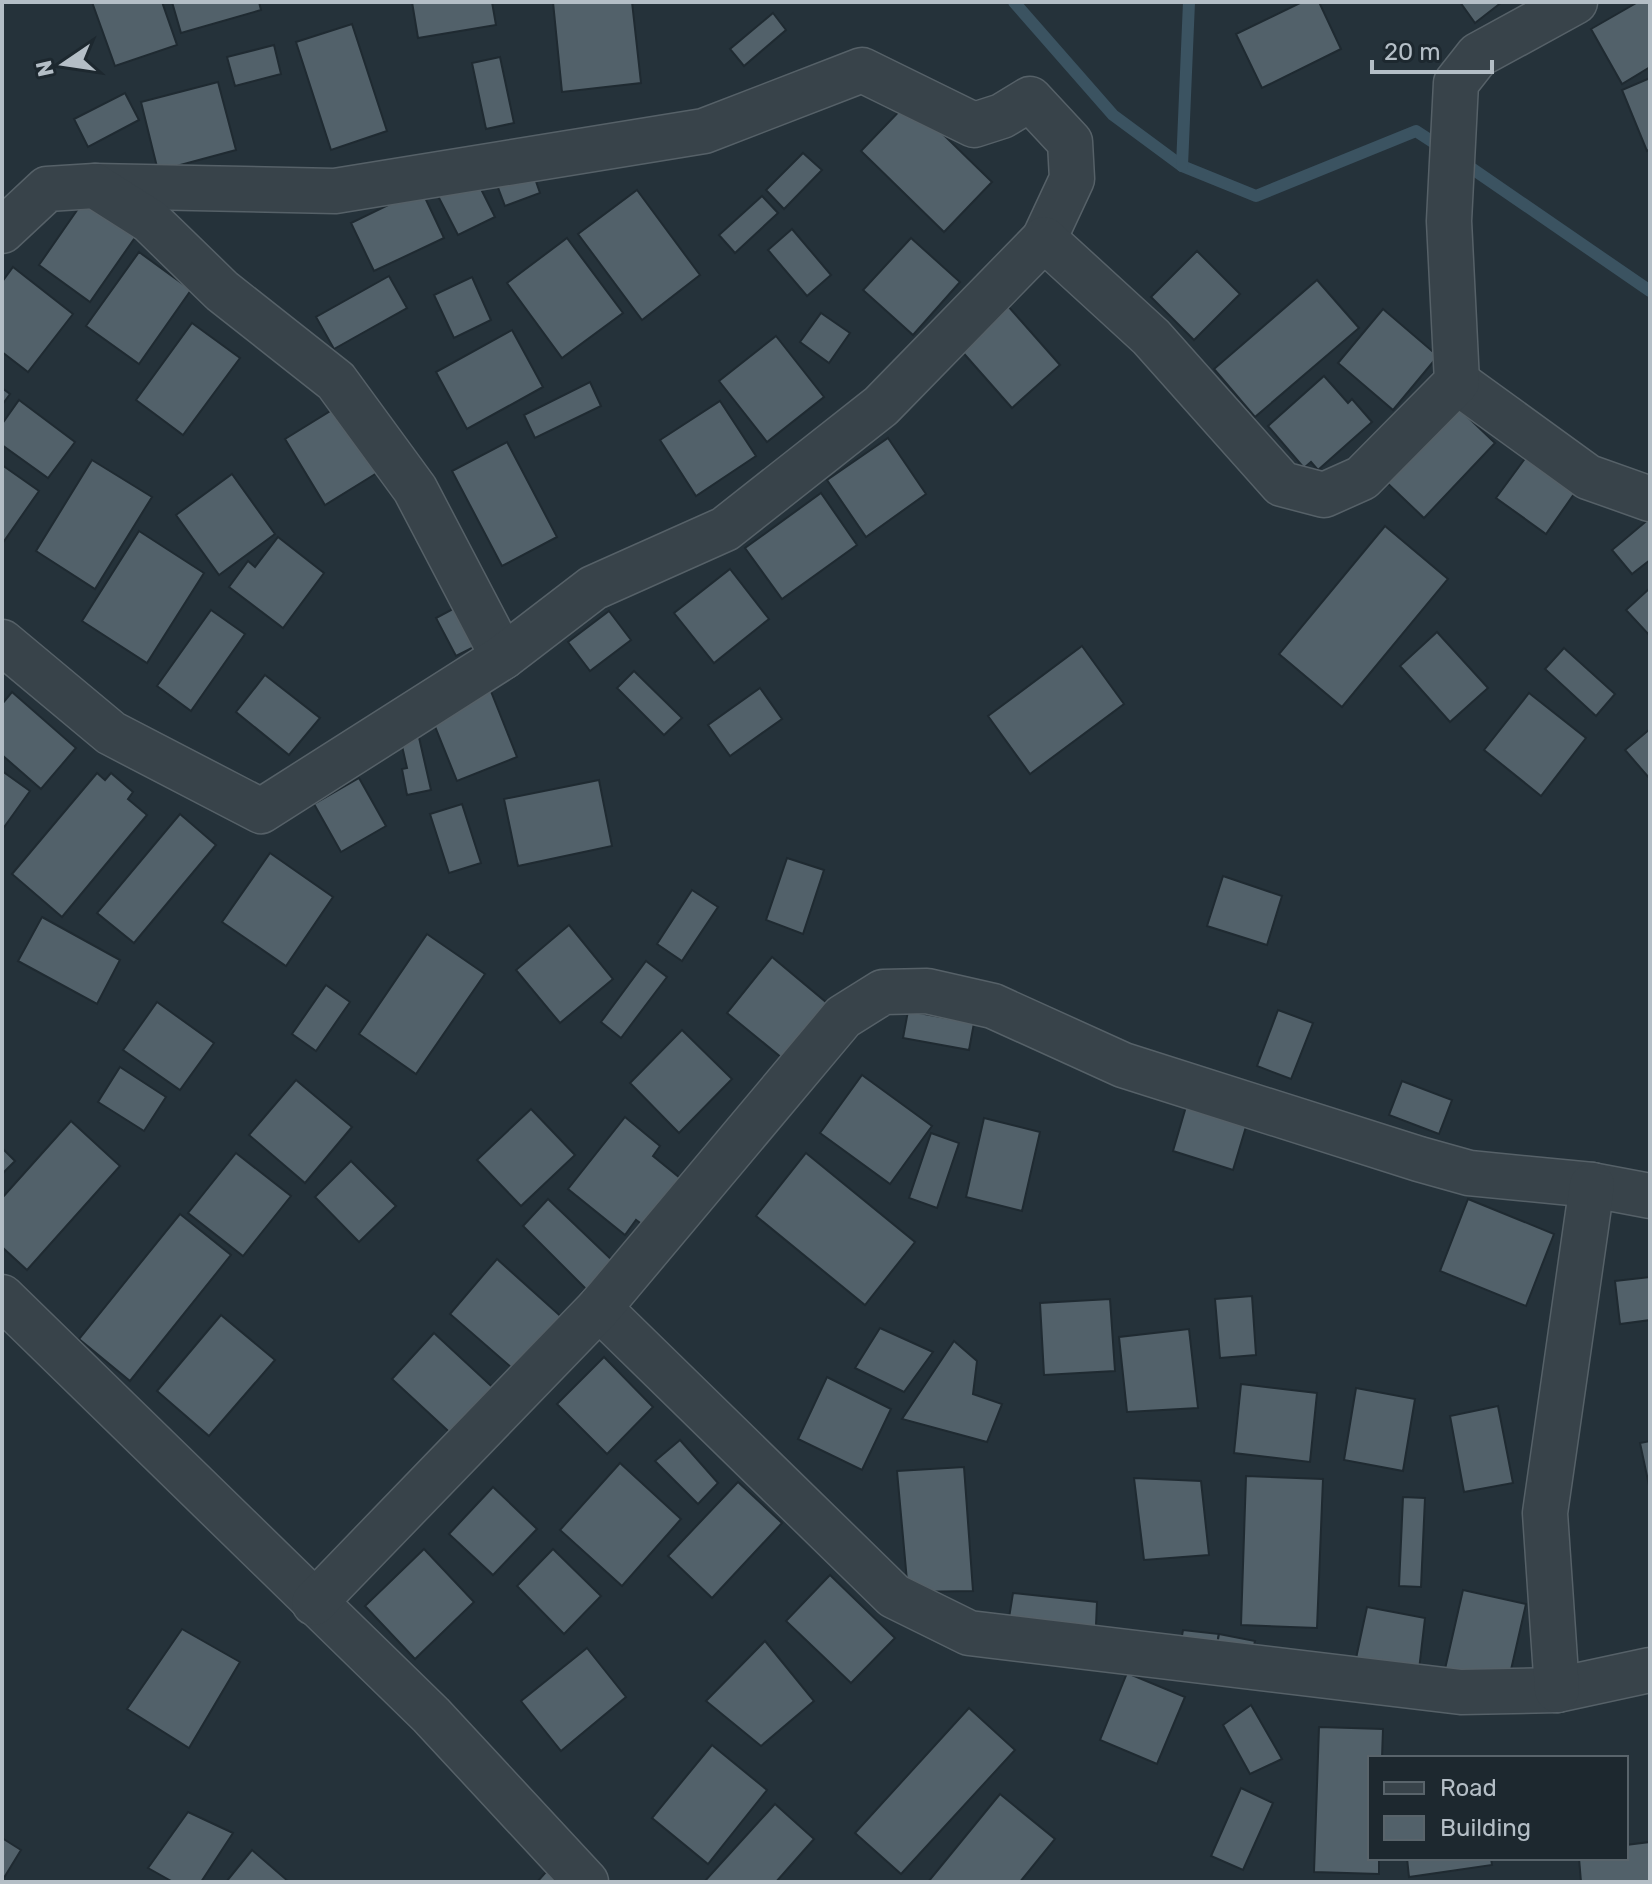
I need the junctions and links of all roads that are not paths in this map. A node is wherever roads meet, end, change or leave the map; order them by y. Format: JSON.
{"nodes":[{"id":1,"x":1575,"y":2,"type":"edge"},
{"id":2,"x":95,"y":186,"type":"junction"},
{"id":3,"x":2,"y":231,"type":"edge"},
{"id":4,"x":1044,"y":239,"type":"junction"},
{"id":5,"x":1457,"y":382,"type":"junction"},
{"id":6,"x":1650,"y":499,"type":"edge"},
{"id":7,"x":2,"y":642,"type":"edge"},
{"id":8,"x":503,"y":657,"type":"junction"},
{"id":9,"x":1592,"y":1185,"type":"junction"},
{"id":10,"x":1650,"y":1196,"type":"edge"},
{"id":11,"x":2,"y":1297,"type":"edge"},
{"id":12,"x":599,"y":1308,"type":"junction"},
{"id":13,"x":314,"y":1603,"type":"junction"},
{"id":14,"x":1650,"y":1670,"type":"edge"},
{"id":15,"x":1557,"y":1690,"type":"junction"},
{"id":16,"x":586,"y":1882,"type":"edge"}],
"edges":[{"from":1,"to":5,"type":"street"},
{"from":2,"to":3,"type":"street"},
{"from":2,"to":4,"type":"street"},
{"from":2,"to":8,"type":"street"},
{"from":4,"to":5,"type":"street"},
{"from":4,"to":8,"type":"street"},
{"from":5,"to":6,"type":"street"},
{"from":7,"to":8,"type":"street"},
{"from":9,"to":10,"type":"street"},
{"from":9,"to":12,"type":"street"},
{"from":9,"to":15,"type":"street"},
{"from":11,"to":13,"type":"street"},
{"from":12,"to":13,"type":"street"},
{"from":12,"to":15,"type":"street"},
{"from":13,"to":16,"type":"street"},
{"from":14,"to":15,"type":"street"}]}
